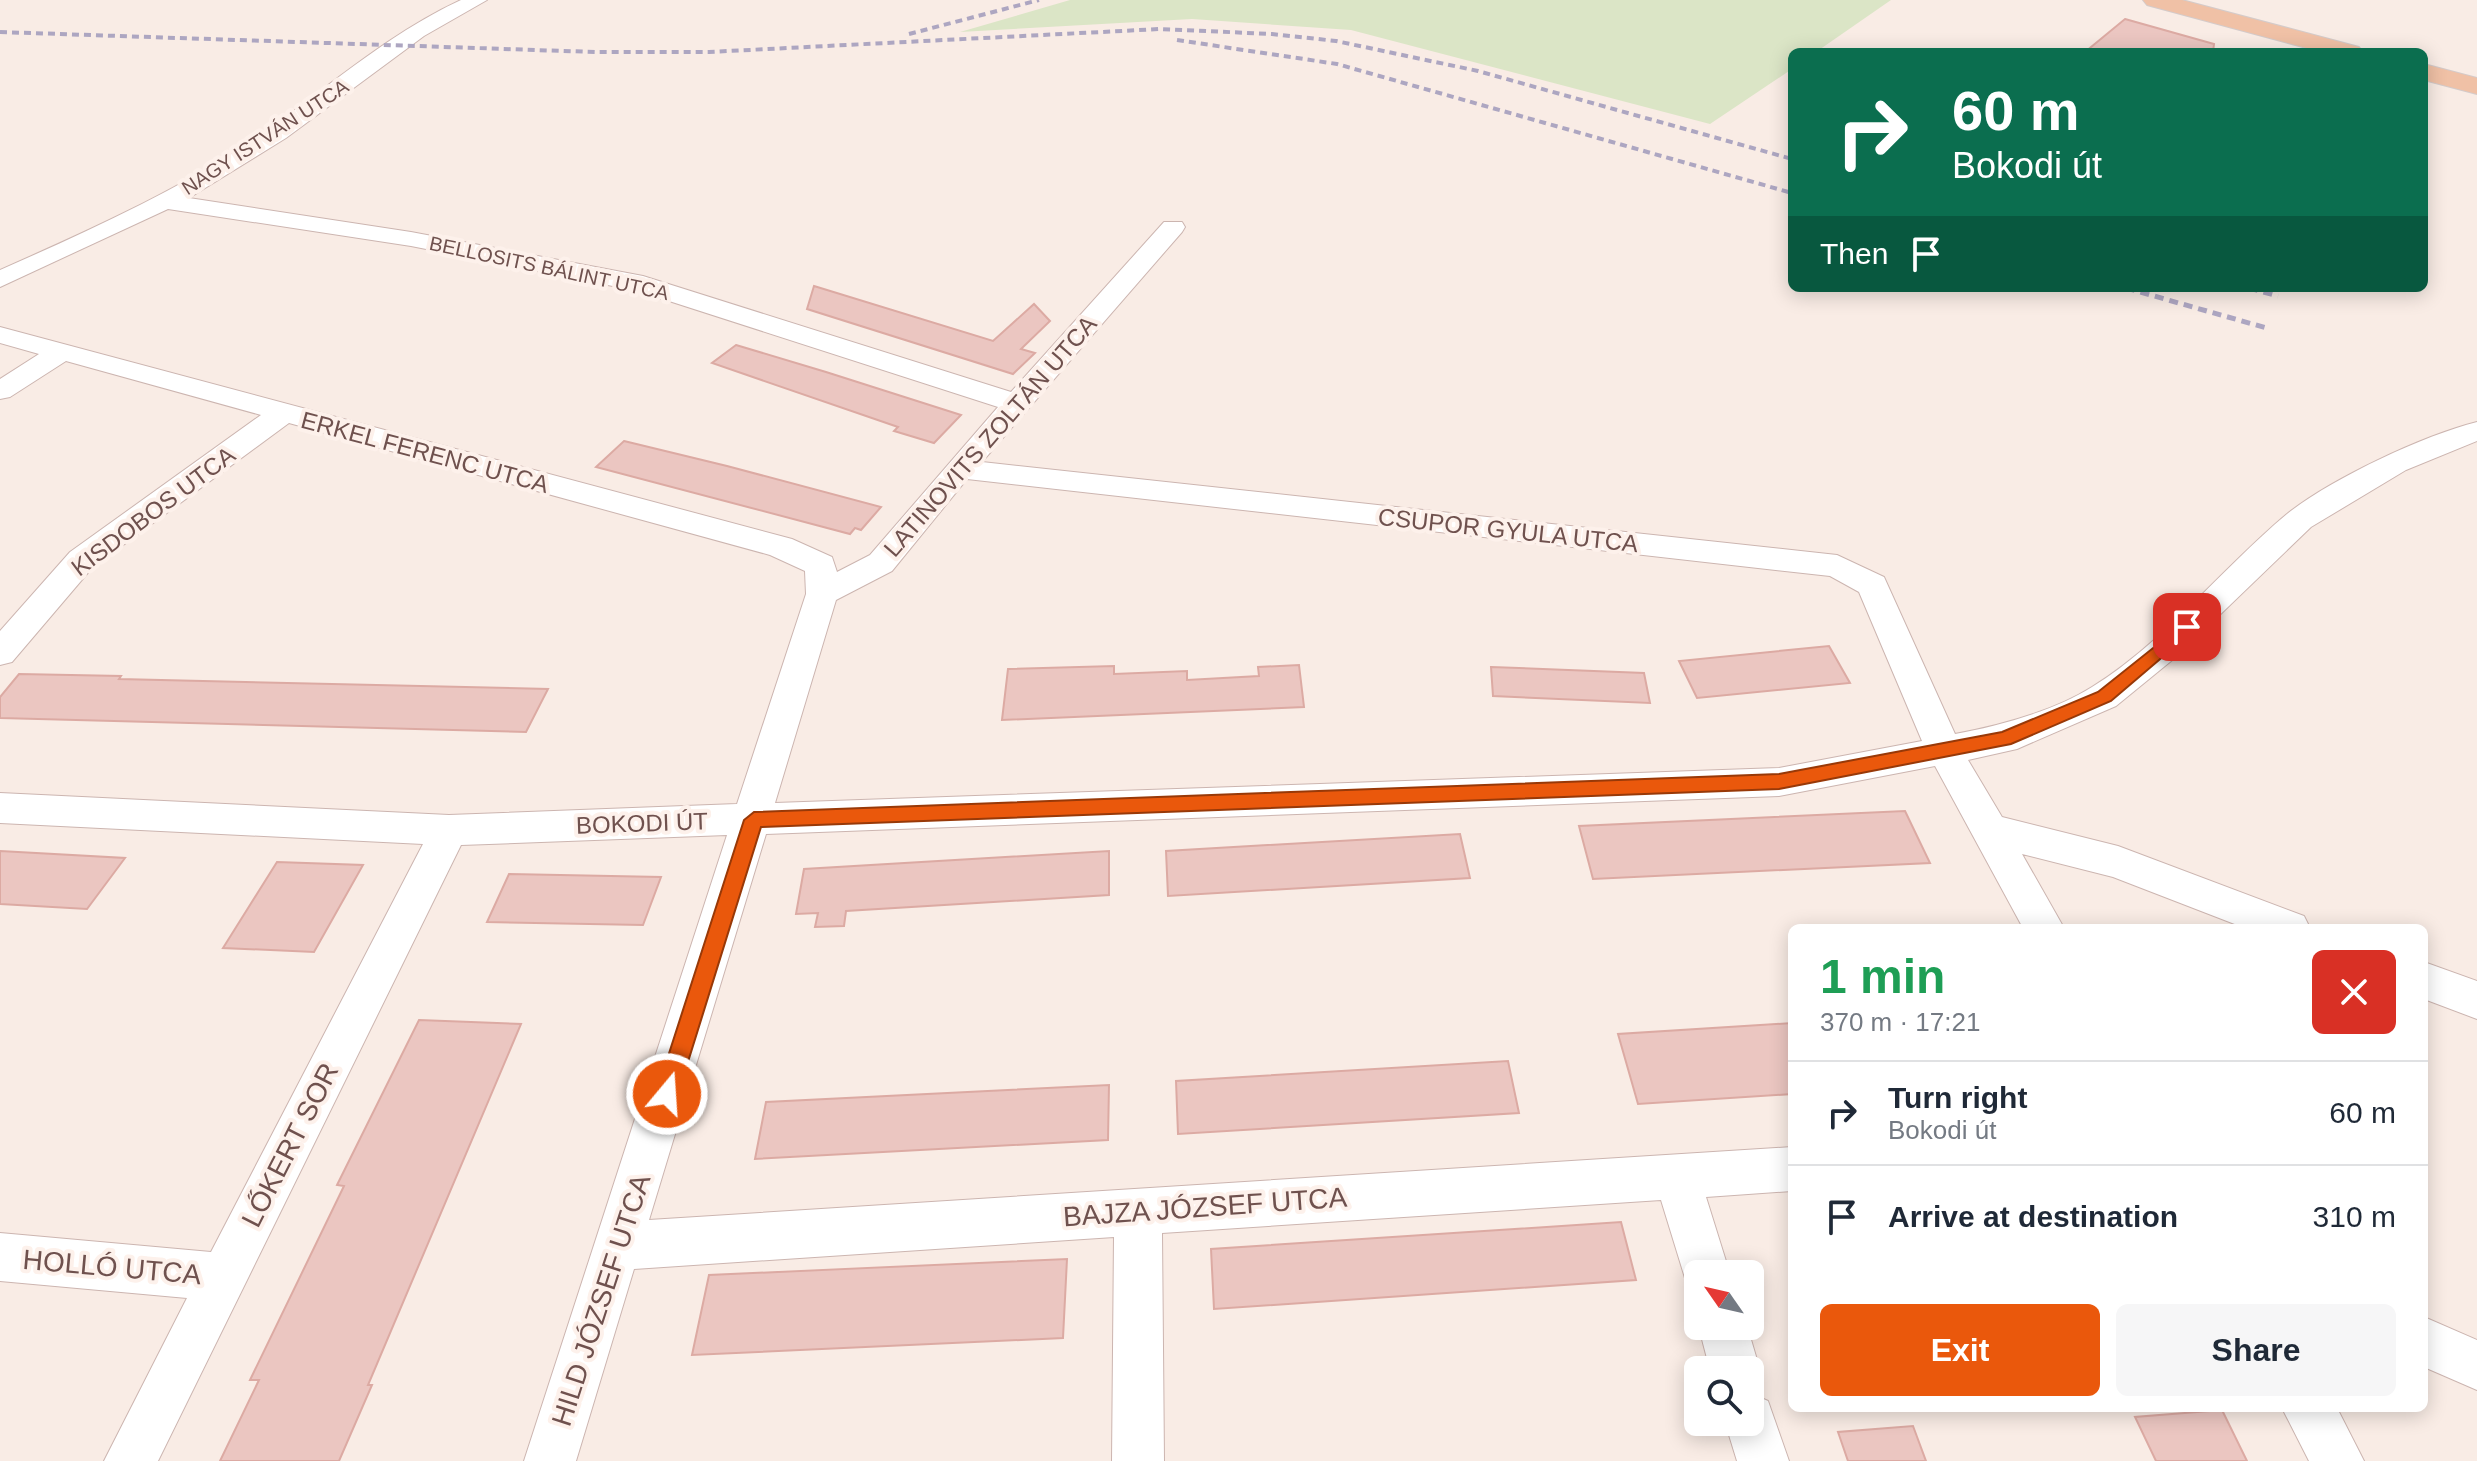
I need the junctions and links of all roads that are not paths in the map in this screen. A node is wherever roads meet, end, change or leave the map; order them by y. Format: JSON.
{"nodes":[{"id":1,"x":477,"y":0,"type":"edge"},
{"id":2,"x":2155,"y":0,"type":"edge"},
{"id":3,"x":2335,"y":48,"type":"edge"},
{"id":4,"x":2428,"y":73,"type":"edge"},
{"id":5,"x":2477,"y":86,"type":"edge"},
{"id":6,"x":164,"y":201,"type":"junction"},
{"id":7,"x":1173,"y":227,"type":"dead end"},
{"id":8,"x":0,"y":279,"type":"edge"},
{"id":9,"x":0,"y":335,"type":"edge"},
{"id":10,"x":62,"y":352,"type":"junction"},
{"id":11,"x":0,"y":391,"type":"edge"},
{"id":12,"x":1016,"y":403,"type":"junction"},
{"id":13,"x":283,"y":413,"type":"junction"},
{"id":14,"x":2477,"y":431,"type":"edge"},
{"id":15,"x":959,"y":469,"type":"junction"},
{"id":16,"x":822,"y":594,"type":"junction"},
{"id":17,"x":0,"y":653,"type":"edge"},
{"id":18,"x":1944,"y":750,"type":"junction"},
{"id":19,"x":0,"y":808,"type":"edge"},
{"id":20,"x":754,"y":820,"type":"junction"},
{"id":21,"x":449,"y":830,"type":"junction"},
{"id":22,"x":1990,"y":830,"type":"junction"},
{"id":23,"x":2042,"y":924,"type":"edge"},
{"id":24,"x":2280,"y":924,"type":"edge"},
{"id":25,"x":2428,"y":982,"type":"edge"},
{"id":26,"x":2477,"y":1000,"type":"edge"},
{"id":27,"x":1788,"y":1169,"type":"edge"},
{"id":28,"x":1677,"y":1177,"type":"junction"},
{"id":29,"x":1138,"y":1212,"type":"junction"},
{"id":30,"x":619,"y":1246,"type":"junction"},
{"id":31,"x":0,"y":1257,"type":"edge"},
{"id":32,"x":1702,"y":1260,"type":"edge"},
{"id":33,"x":224,"y":1277,"type":"junction"},
{"id":34,"x":2428,"y":1344,"type":"edge"},
{"id":35,"x":2477,"y":1365,"type":"edge"},
{"id":36,"x":2310,"y":1412,"type":"edge"},
{"id":37,"x":1755,"y":1436,"type":"edge"},
{"id":38,"x":130,"y":1461,"type":"edge"},
{"id":39,"x":550,"y":1461,"type":"edge"},
{"id":40,"x":1138,"y":1461,"type":"edge"},
{"id":41,"x":1763,"y":1461,"type":"edge"},
{"id":42,"x":2338,"y":1461,"type":"edge"}],
"edges":[{"from":1,"to":6,"type":"street","name":"NAGY ISTVÁN UTCA"},
{"from":2,"to":3,"type":"main road"},
{"from":4,"to":5,"type":"main road"},
{"from":6,"to":8,"type":"street","name":"NAGY ISTVÁN UTCA"},
{"from":6,"to":12,"type":"street","name":"BELLOSITS BÁLINT UTCA"},
{"from":7,"to":12,"type":"street","name":"LATINOVITS ZOLTÁN UTCA"},
{"from":9,"to":10,"type":"street","name":"ERKEL FERENC UTCA"},
{"from":10,"to":11,"type":"street"},
{"from":10,"to":13,"type":"street","name":"ERKEL FERENC UTCA"},
{"from":12,"to":15,"type":"street","name":"LATINOVITS ZOLTÁN UTCA"},
{"from":13,"to":16,"type":"street","name":"ERKEL FERENC UTCA"},
{"from":13,"to":17,"type":"street","name":"KISDOBOS UTCA"},
{"from":14,"to":18,"type":"street","name":"BOKODI ÚT"},
{"from":15,"to":16,"type":"street","name":"LATINOVITS ZOLTÁN UTCA"},
{"from":15,"to":18,"type":"street","name":"CSUPOR GYULA UTCA"},
{"from":16,"to":20,"type":"street"},
{"from":18,"to":20,"type":"street","name":"BOKODI ÚT"},
{"from":18,"to":22,"type":"street","name":"CSUPOR GYULA UTCA"},
{"from":19,"to":21,"type":"street","name":"BOKODI ÚT"},
{"from":20,"to":21,"type":"street","name":"BOKODI ÚT"},
{"from":20,"to":30,"type":"street","name":"HILD JÓZSEF UTCA"},
{"from":21,"to":33,"type":"street","name":"LŐKERT SOR"},
{"from":22,"to":23,"type":"street","name":"CSUPOR GYULA UTCA"},
{"from":22,"to":24,"type":"street"},
{"from":25,"to":26,"type":"street"},
{"from":27,"to":28,"type":"street","name":"BAJZA JÓZSEF UTCA"},
{"from":28,"to":29,"type":"street","name":"BAJZA JÓZSEF UTCA"},
{"from":28,"to":32,"type":"street"},
{"from":29,"to":30,"type":"street","name":"BAJZA JÓZSEF UTCA"},
{"from":29,"to":40,"type":"street"},
{"from":30,"to":39,"type":"street","name":"HILD JÓZSEF UTCA"},
{"from":31,"to":33,"type":"street","name":"HOLLÓ UTCA"},
{"from":33,"to":38,"type":"street","name":"LŐKERT SOR"},
{"from":34,"to":35,"type":"street"},
{"from":36,"to":42,"type":"street"},
{"from":37,"to":41,"type":"street"}]}
